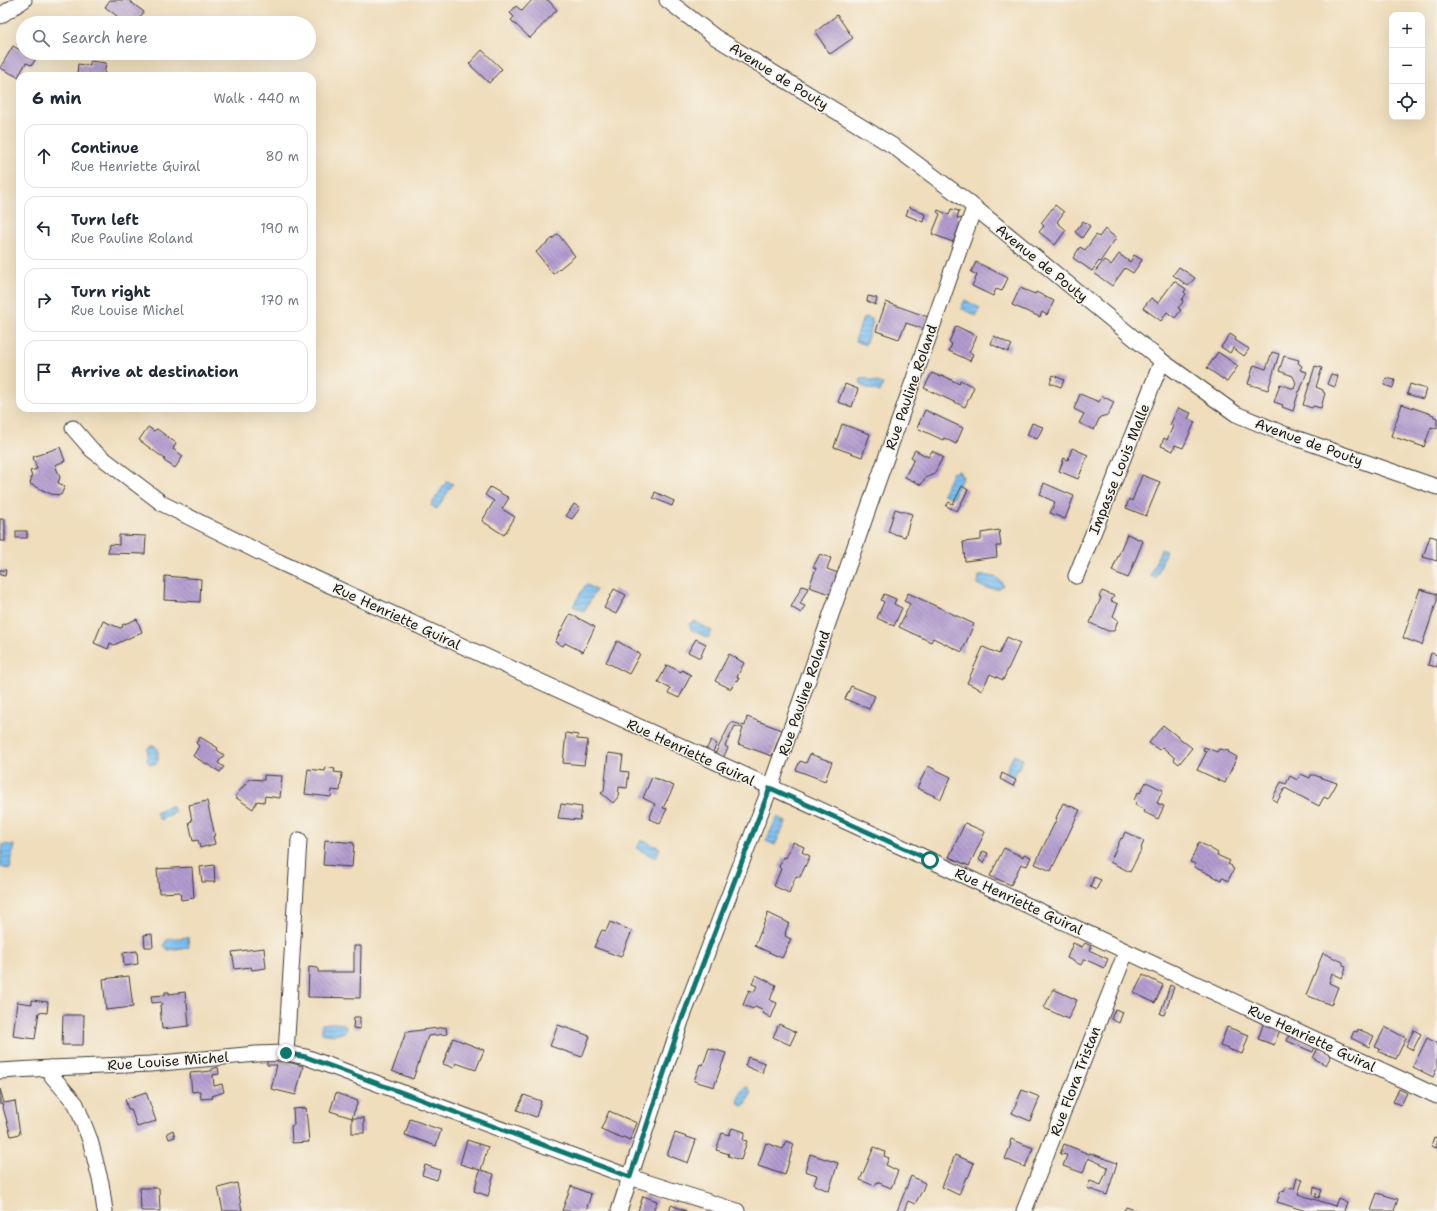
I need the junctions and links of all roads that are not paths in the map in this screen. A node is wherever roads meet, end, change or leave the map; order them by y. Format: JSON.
{"nodes":[{"id":1,"x":24,"y":0,"type":"edge"},
{"id":2,"x":667,"y":0,"type":"edge"},
{"id":3,"x":0,"y":16,"type":"edge"},
{"id":4,"x":974,"y":208,"type":"junction"},
{"id":5,"x":1162,"y":361,"type":"junction"},
{"id":6,"x":73,"y":428,"type":"dead end"},
{"id":7,"x":1437,"y":487,"type":"edge"},
{"id":8,"x":1076,"y":576,"type":"dead end"},
{"id":9,"x":770,"y":788,"type":"junction"},
{"id":10,"x":299,"y":840,"type":"dead end"},
{"id":11,"x":1126,"y":952,"type":"junction"},
{"id":12,"x":286,"y":1053,"type":"junction"},
{"id":13,"x":50,"y":1068,"type":"junction"},
{"id":14,"x":0,"y":1071,"type":"edge"},
{"id":15,"x":1437,"y":1096,"type":"edge"},
{"id":16,"x":630,"y":1177,"type":"junction"},
{"id":17,"x":730,"y":1210,"type":"edge"},
{"id":18,"x":105,"y":1211,"type":"edge"},
{"id":19,"x":619,"y":1211,"type":"edge"},
{"id":20,"x":1024,"y":1211,"type":"edge"}],
"edges":[{"from":1,"to":3,"type":"street"},
{"from":2,"to":4,"type":"street","name":"Avenue de Pouty"},
{"from":4,"to":5,"type":"street","name":"Avenue de Pouty"},
{"from":4,"to":9,"type":"street","name":"Rue Pauline Roland"},
{"from":5,"to":7,"type":"street","name":"Avenue de Pouty"},
{"from":5,"to":8,"type":"street","name":"Impasse Louis Malle"},
{"from":6,"to":9,"type":"street","name":"Rue Henriette Guiral"},
{"from":9,"to":11,"type":"street","name":"Rue Henriette Guiral"},
{"from":9,"to":16,"type":"street","name":"Rue Pauline Roland"},
{"from":10,"to":12,"type":"street"},
{"from":11,"to":15,"type":"street","name":"Rue Henriette Guiral"},
{"from":11,"to":20,"type":"street","name":"Rue Flora Tristan"},
{"from":12,"to":13,"type":"street","name":"Rue Louise Michel"},
{"from":12,"to":16,"type":"street","name":"Rue Louise Michel"},
{"from":13,"to":14,"type":"street","name":"Rue Louise Michel"},
{"from":13,"to":18,"type":"street"},
{"from":16,"to":17,"type":"street","name":"Rue Louise Michel"},
{"from":16,"to":19,"type":"street","name":"Rue Pauline Roland"}]}
